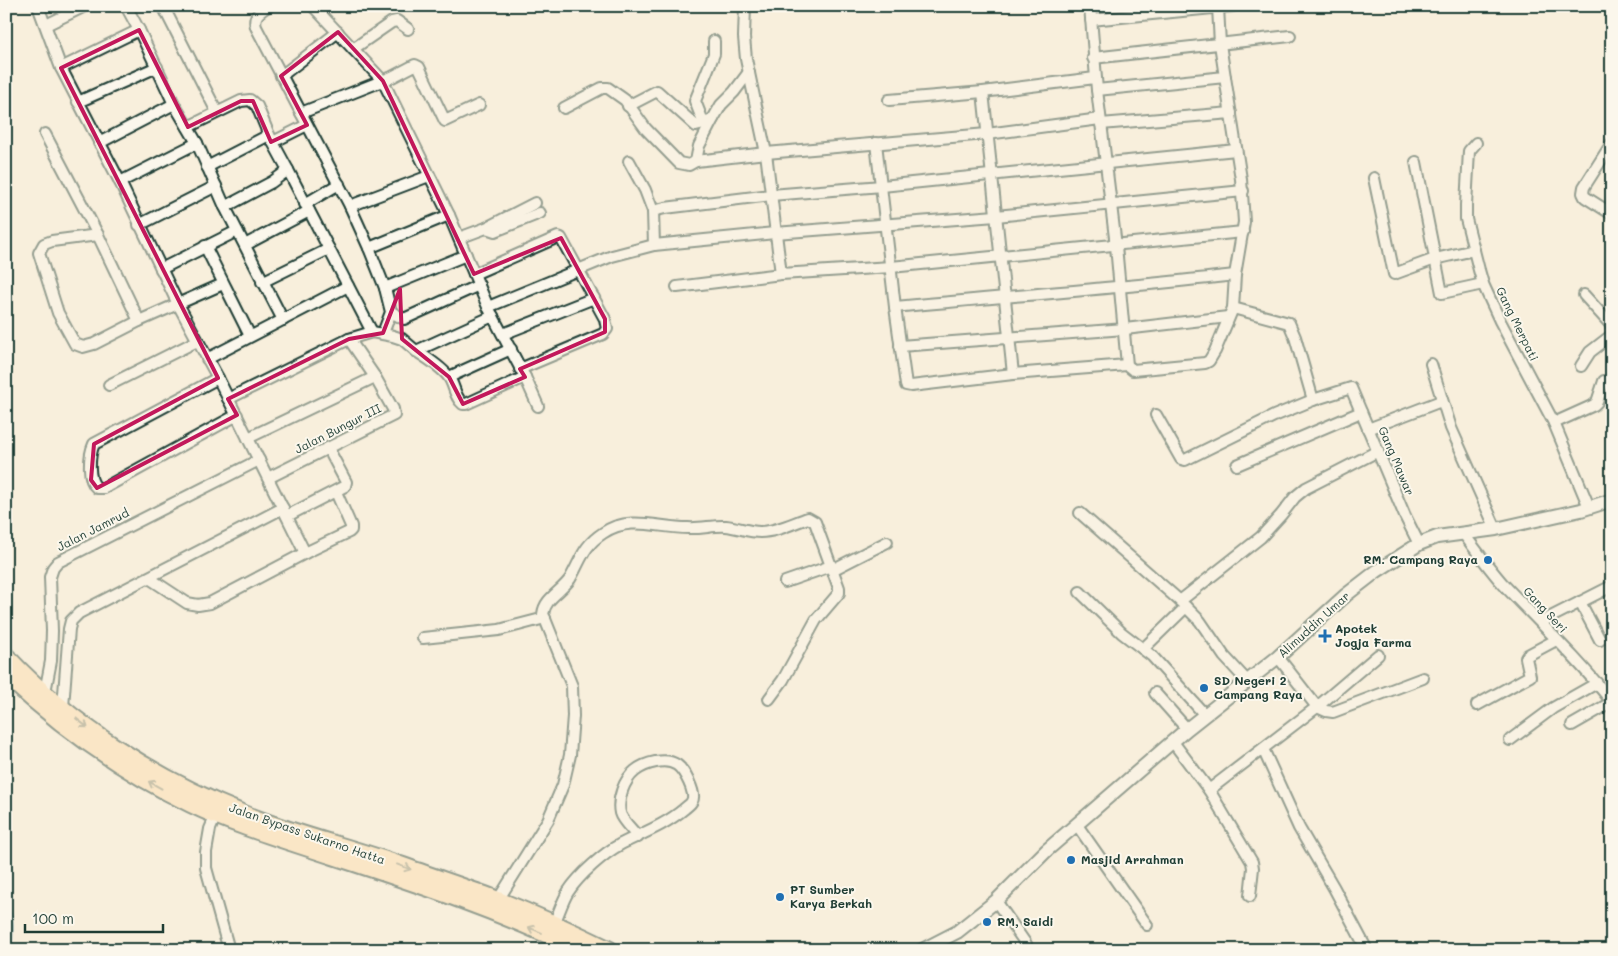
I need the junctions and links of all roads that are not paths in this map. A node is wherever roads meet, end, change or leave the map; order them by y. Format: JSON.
{"nodes":[{"id":1,"x":38,"y":6,"type":"edge"},
{"id":2,"x":85,"y":6,"type":"edge"},
{"id":3,"x":126,"y":6,"type":"edge"},
{"id":4,"x":163,"y":6,"type":"edge"},
{"id":5,"x":745,"y":6,"type":"edge"},
{"id":6,"x":1090,"y":6,"type":"edge"},
{"id":7,"x":1233,"y":6,"type":"edge"},
{"id":8,"x":1218,"y":7,"type":"edge"},
{"id":9,"x":317,"y":8,"type":"edge"},
{"id":10,"x":264,"y":9,"type":"edge"},
{"id":11,"x":1091,"y":20,"type":"junction"},
{"id":12,"x":46,"y":25,"type":"junction"},
{"id":13,"x":408,"y":28,"type":"dead end"},
{"id":14,"x":140,"y":30,"type":"junction"},
{"id":15,"x":338,"y":32,"type":"junction"},
{"id":16,"x":1290,"y":36,"type":"dead end"},
{"id":17,"x":714,"y":41,"type":"dead end"},
{"id":18,"x":1220,"y":44,"type":"junction"},
{"id":19,"x":353,"y":49,"type":"junction"},
{"id":20,"x":1093,"y":58,"type":"junction"},
{"id":21,"x":157,"y":67,"type":"junction"},
{"id":22,"x":61,"y":68,"type":"junction"},
{"id":23,"x":749,"y":72,"type":"junction"},
{"id":24,"x":281,"y":76,"type":"junction"},
{"id":25,"x":1225,"y":77,"type":"junction"},
{"id":26,"x":1096,"y":78,"type":"junction"},
{"id":27,"x":383,"y":81,"type":"junction"},
{"id":28,"x":1097,"y":90,"type":"junction"},
{"id":29,"x":982,"y":92,"type":"junction"},
{"id":30,"x":889,"y":100,"type":"dead end"},
{"id":31,"x":695,"y":101,"type":"junction"},
{"id":32,"x":78,"y":102,"type":"junction"},
{"id":33,"x":174,"y":104,"type":"junction"},
{"id":34,"x":480,"y":105,"type":"dead end"},
{"id":35,"x":628,"y":106,"type":"junction"},
{"id":36,"x":564,"y":108,"type":"dead end"},
{"id":37,"x":217,"y":112,"type":"junction"},
{"id":38,"x":301,"y":113,"type":"junction"},
{"id":39,"x":1231,"y":113,"type":"junction"},
{"id":40,"x":684,"y":114,"type":"junction"},
{"id":41,"x":1101,"y":121,"type":"junction"},
{"id":42,"x":704,"y":123,"type":"junction"},
{"id":43,"x":307,"y":124,"type":"junction"},
{"id":44,"x":188,"y":127,"type":"junction"},
{"id":45,"x":45,"y":134,"type":"dead end"},
{"id":46,"x":987,"y":134,"type":"junction"},
{"id":47,"x":271,"y":138,"type":"junction"},
{"id":48,"x":99,"y":143,"type":"junction"},
{"id":49,"x":196,"y":143,"type":"junction"},
{"id":50,"x":876,"y":143,"type":"junction"},
{"id":51,"x":1476,"y":143,"type":"dead end"},
{"id":52,"x":1612,"y":143,"type":"edge"},
{"id":53,"x":699,"y":146,"type":"junction"},
{"id":54,"x":1236,"y":150,"type":"junction"},
{"id":55,"x":766,"y":153,"type":"junction"},
{"id":56,"x":629,"y":161,"type":"dead end"},
{"id":57,"x":696,"y":161,"type":"junction"},
{"id":58,"x":1416,"y":162,"type":"dead end"},
{"id":59,"x":1106,"y":163,"type":"junction"},
{"id":60,"x":207,"y":167,"type":"junction"},
{"id":61,"x":288,"y":170,"type":"junction"},
{"id":62,"x":429,"y":176,"type":"junction"},
{"id":63,"x":992,"y":176,"type":"junction"},
{"id":64,"x":1374,"y":178,"type":"dead end"},
{"id":65,"x":120,"y":182,"type":"junction"},
{"id":66,"x":339,"y":184,"type":"junction"},
{"id":67,"x":216,"y":186,"type":"junction"},
{"id":68,"x":882,"y":186,"type":"junction"},
{"id":69,"x":1243,"y":191,"type":"junction"},
{"id":70,"x":771,"y":195,"type":"junction"},
{"id":71,"x":1112,"y":205,"type":"junction"},
{"id":72,"x":350,"y":206,"type":"junction"},
{"id":73,"x":307,"y":207,"type":"junction"},
{"id":74,"x":225,"y":208,"type":"junction"},
{"id":75,"x":538,"y":208,"type":"dead end"},
{"id":76,"x":653,"y":211,"type":"junction"},
{"id":77,"x":1612,"y":214,"type":"edge"},
{"id":78,"x":449,"y":215,"type":"junction"},
{"id":79,"x":996,"y":216,"type":"junction"},
{"id":80,"x":139,"y":225,"type":"junction"},
{"id":81,"x":886,"y":225,"type":"junction"},
{"id":82,"x":237,"y":231,"type":"junction"},
{"id":83,"x":1243,"y":232,"type":"junction"},
{"id":84,"x":774,"y":233,"type":"junction"},
{"id":85,"x":98,"y":235,"type":"junction"},
{"id":86,"x":459,"y":238,"type":"junction"},
{"id":87,"x":245,"y":245,"type":"junction"},
{"id":88,"x":654,"y":245,"type":"junction"},
{"id":89,"x":205,"y":246,"type":"junction"},
{"id":90,"x":1116,"y":246,"type":"junction"},
{"id":91,"x":369,"y":248,"type":"junction"},
{"id":92,"x":329,"y":249,"type":"junction"},
{"id":93,"x":1474,"y":250,"type":"junction"},
{"id":94,"x":466,"y":255,"type":"junction"},
{"id":95,"x":1001,"y":257,"type":"junction"},
{"id":96,"x":1435,"y":259,"type":"junction"},
{"id":97,"x":891,"y":267,"type":"junction"},
{"id":98,"x":160,"y":269,"type":"junction"},
{"id":99,"x":578,"y":270,"type":"junction"},
{"id":100,"x":474,"y":274,"type":"junction"},
{"id":101,"x":781,"y":274,"type":"junction"},
{"id":102,"x":1235,"y":275,"type":"junction"},
{"id":103,"x":262,"y":282,"type":"junction"},
{"id":104,"x":223,"y":284,"type":"junction"},
{"id":105,"x":1483,"y":284,"type":"junction"},
{"id":106,"x":478,"y":285,"type":"junction"},
{"id":107,"x":348,"y":286,"type":"junction"},
{"id":108,"x":677,"y":287,"type":"dead end"},
{"id":109,"x":385,"y":288,"type":"junction"},
{"id":110,"x":1120,"y":288,"type":"junction"},
{"id":111,"x":1584,"y":295,"type":"dead end"},
{"id":112,"x":1005,"y":296,"type":"junction"},
{"id":113,"x":594,"y":298,"type":"junction"},
{"id":114,"x":178,"y":304,"type":"junction"},
{"id":115,"x":895,"y":307,"type":"junction"},
{"id":116,"x":391,"y":312,"type":"junction"},
{"id":117,"x":491,"y":312,"type":"junction"},
{"id":118,"x":1230,"y":312,"type":"junction"},
{"id":119,"x":401,"y":319,"type":"junction"},
{"id":120,"x":283,"y":320,"type":"junction"},
{"id":121,"x":139,"y":321,"type":"junction"},
{"id":122,"x":1612,"y":326,"type":"edge"},
{"id":123,"x":1125,"y":329,"type":"junction"},
{"id":124,"x":377,"y":333,"type":"junction"},
{"id":125,"x":503,"y":334,"type":"junction"},
{"id":126,"x":1612,"y":335,"type":"edge"},
{"id":127,"x":250,"y":336,"type":"junction"},
{"id":128,"x":1009,"y":337,"type":"junction"},
{"id":129,"x":349,"y":339,"type":"junction"},
{"id":130,"x":402,"y":339,"type":"junction"},
{"id":131,"x":197,"y":341,"type":"junction"},
{"id":132,"x":900,"y":346,"type":"junction"},
{"id":133,"x":510,"y":349,"type":"junction"},
{"id":134,"x":416,"y":351,"type":"junction"},
{"id":135,"x":207,"y":359,"type":"junction"},
{"id":136,"x":1430,"y":364,"type":"dead end"},
{"id":137,"x":1127,"y":365,"type":"junction"},
{"id":138,"x":1581,"y":366,"type":"dead end"},
{"id":139,"x":523,"y":373,"type":"junction"},
{"id":140,"x":1013,"y":374,"type":"junction"},
{"id":141,"x":375,"y":377,"type":"junction"},
{"id":142,"x":449,"y":377,"type":"junction"},
{"id":143,"x":218,"y":378,"type":"junction"},
{"id":144,"x":1604,"y":381,"type":"dead end"},
{"id":145,"x":109,"y":385,"type":"dead end"},
{"id":146,"x":228,"y":398,"type":"junction"},
{"id":147,"x":1313,"y":400,"type":"junction"},
{"id":148,"x":1442,"y":401,"type":"junction"},
{"id":149,"x":538,"y":406,"type":"dead end"},
{"id":150,"x":1361,"y":412,"type":"junction"},
{"id":151,"x":237,"y":415,"type":"junction"},
{"id":152,"x":1156,"y":415,"type":"dead end"},
{"id":153,"x":1554,"y":423,"type":"junction"},
{"id":154,"x":1368,"y":429,"type":"junction"},
{"id":155,"x":248,"y":438,"type":"junction"},
{"id":156,"x":328,"y":448,"type":"junction"},
{"id":157,"x":1378,"y":451,"type":"junction"},
{"id":158,"x":259,"y":460,"type":"junction"},
{"id":159,"x":1237,"y":465,"type":"dead end"},
{"id":160,"x":268,"y":478,"type":"junction"},
{"id":161,"x":336,"y":492,"type":"junction"},
{"id":162,"x":1612,"y":500,"type":"edge"},
{"id":163,"x":1589,"y":507,"type":"junction"},
{"id":164,"x":285,"y":512,"type":"junction"},
{"id":165,"x":1080,"y":513,"type":"dead end"},
{"id":166,"x":1496,"y":528,"type":"junction"},
{"id":167,"x":1463,"y":533,"type":"junction"},
{"id":168,"x":887,"y":542,"type":"dead end"},
{"id":169,"x":1419,"y":544,"type":"junction"},
{"id":170,"x":305,"y":552,"type":"junction"},
{"id":171,"x":831,"y":568,"type":"junction"},
{"id":172,"x":148,"y":578,"type":"junction"},
{"id":173,"x":785,"y":582,"type":"dead end"},
{"id":174,"x":1612,"y":586,"type":"edge"},
{"id":175,"x":1080,"y":592,"type":"dead end"},
{"id":176,"x":1580,"y":602,"type":"junction"},
{"id":177,"x":1183,"y":604,"type":"junction"},
{"id":178,"x":545,"y":618,"type":"junction"},
{"id":179,"x":1541,"y":622,"type":"junction"},
{"id":180,"x":423,"y":638,"type":"dead end"},
{"id":181,"x":1556,"y":640,"type":"junction"},
{"id":182,"x":1600,"y":640,"type":"dead end"},
{"id":183,"x":1143,"y":649,"type":"junction"},
{"id":184,"x":1378,"y":655,"type":"dead end"},
{"id":185,"x":6,"y":656,"type":"edge"},
{"id":186,"x":1278,"y":657,"type":"junction"},
{"id":187,"x":6,"y":675,"type":"edge"},
{"id":188,"x":1423,"y":678,"type":"dead end"},
{"id":189,"x":1247,"y":681,"type":"junction"},
{"id":190,"x":1597,"y":683,"type":"junction"},
{"id":191,"x":45,"y":692,"type":"junction"},
{"id":192,"x":1154,"y":693,"type":"dead end"},
{"id":193,"x":769,"y":699,"type":"dead end"},
{"id":194,"x":1612,"y":702,"type":"edge"},
{"id":195,"x":1477,"y":704,"type":"dead end"},
{"id":196,"x":63,"y":707,"type":"junction"},
{"id":197,"x":1317,"y":707,"type":"junction"},
{"id":198,"x":1205,"y":715,"type":"junction"},
{"id":199,"x":1572,"y":725,"type":"dead end"},
{"id":200,"x":1187,"y":729,"type":"junction"},
{"id":201,"x":1510,"y":740,"type":"dead end"},
{"id":202,"x":1173,"y":742,"type":"junction"},
{"id":203,"x":1263,"y":749,"type":"junction"},
{"id":204,"x":1209,"y":790,"type":"junction"},
{"id":205,"x":216,"y":815,"type":"junction"},
{"id":206,"x":1077,"y":825,"type":"junction"},
{"id":207,"x":638,"y":837,"type":"junction"},
{"id":208,"x":380,"y":865,"type":"junction"},
{"id":209,"x":1250,"y":896,"type":"dead end"},
{"id":210,"x":498,"y":900,"type":"junction"},
{"id":211,"x":996,"y":901,"type":"junction"},
{"id":212,"x":554,"y":924,"type":"junction"},
{"id":213,"x":1147,"y":925,"type":"dead end"},
{"id":214,"x":1026,"y":944,"type":"dead end"},
{"id":215,"x":229,"y":950,"type":"edge"},
{"id":216,"x":580,"y":950,"type":"edge"},
{"id":217,"x":610,"y":950,"type":"edge"},
{"id":218,"x":922,"y":950,"type":"edge"},
{"id":219,"x":1367,"y":950,"type":"edge"}],
"edges":[{"from":1,"to":12,"type":"street"},
{"from":2,"to":12,"type":"street"},
{"from":3,"to":14,"type":"street"},
{"from":4,"to":37,"type":"street"},
{"from":5,"to":23,"type":"street"},
{"from":6,"to":11,"type":"street"},
{"from":7,"to":8,"type":"street"},
{"from":8,"to":11,"type":"street"},
{"from":8,"to":18,"type":"street"},
{"from":9,"to":15,"type":"street"},
{"from":10,"to":24,"type":"street"},
{"from":11,"to":20,"type":"street"},
{"from":12,"to":22,"type":"street"},
{"from":13,"to":19,"type":"street"},
{"from":14,"to":21,"type":"street"},
{"from":14,"to":22,"type":"street"},
{"from":15,"to":19,"type":"street"},
{"from":15,"to":24,"type":"street"},
{"from":16,"to":18,"type":"street"},
{"from":17,"to":31,"type":"street"},
{"from":18,"to":20,"type":"street"},
{"from":18,"to":25,"type":"street"},
{"from":19,"to":27,"type":"street"},
{"from":20,"to":26,"type":"street"},
{"from":21,"to":32,"type":"street"},
{"from":21,"to":33,"type":"street"},
{"from":22,"to":32,"type":"street"},
{"from":23,"to":42,"type":"street"},
{"from":23,"to":55,"type":"street"},
{"from":24,"to":38,"type":"street"},
{"from":25,"to":28,"type":"street"},
{"from":25,"to":39,"type":"street"},
{"from":26,"to":28,"type":"street"},
{"from":26,"to":29,"type":"street"},
{"from":27,"to":34,"type":"street"},
{"from":27,"to":38,"type":"street"},
{"from":27,"to":62,"type":"street"},
{"from":28,"to":41,"type":"street"},
{"from":29,"to":30,"type":"street"},
{"from":29,"to":46,"type":"street"},
{"from":31,"to":40,"type":"street"},
{"from":31,"to":42,"type":"street"},
{"from":32,"to":48,"type":"street"},
{"from":33,"to":44,"type":"street"},
{"from":33,"to":48,"type":"street"},
{"from":35,"to":36,"type":"street"},
{"from":35,"to":40,"type":"street"},
{"from":35,"to":57,"type":"street"},
{"from":37,"to":44,"type":"street"},
{"from":37,"to":47,"type":"street"},
{"from":38,"to":43,"type":"street"},
{"from":39,"to":41,"type":"street"},
{"from":39,"to":54,"type":"street"},
{"from":40,"to":42,"type":"street"},
{"from":41,"to":46,"type":"street"},
{"from":41,"to":59,"type":"street"},
{"from":42,"to":53,"type":"street"},
{"from":42,"to":53,"type":"street"},
{"from":43,"to":47,"type":"street"},
{"from":43,"to":66,"type":"street"},
{"from":44,"to":49,"type":"street"},
{"from":45,"to":85,"type":"street"},
{"from":46,"to":50,"type":"street"},
{"from":46,"to":63,"type":"street"},
{"from":47,"to":60,"type":"street"},
{"from":47,"to":61,"type":"street"},
{"from":48,"to":65,"type":"street"},
{"from":49,"to":60,"type":"street"},
{"from":49,"to":65,"type":"street"},
{"from":50,"to":55,"type":"street"},
{"from":50,"to":68,"type":"street"},
{"from":51,"to":93,"type":"street","name":"Gang Merpati"},
{"from":52,"to":77,"type":"street"},
{"from":53,"to":57,"type":"street"},
{"from":54,"to":59,"type":"street"},
{"from":54,"to":69,"type":"street"},
{"from":55,"to":57,"type":"street"},
{"from":55,"to":70,"type":"street"},
{"from":56,"to":76,"type":"street"},
{"from":58,"to":96,"type":"street"},
{"from":59,"to":63,"type":"street"},
{"from":59,"to":71,"type":"street"},
{"from":60,"to":67,"type":"street"},
{"from":61,"to":73,"type":"street"},
{"from":61,"to":74,"type":"street"},
{"from":62,"to":72,"type":"street"},
{"from":62,"to":78,"type":"street"},
{"from":63,"to":68,"type":"street"},
{"from":63,"to":79,"type":"street"},
{"from":64,"to":96,"type":"street"},
{"from":65,"to":80,"type":"street"},
{"from":66,"to":72,"type":"street"},
{"from":66,"to":73,"type":"street"},
{"from":67,"to":74,"type":"street"},
{"from":67,"to":80,"type":"street"},
{"from":68,"to":70,"type":"street"},
{"from":68,"to":81,"type":"street"},
{"from":69,"to":71,"type":"street"},
{"from":69,"to":83,"type":"street"},
{"from":70,"to":76,"type":"street"},
{"from":70,"to":84,"type":"street"},
{"from":71,"to":79,"type":"street"},
{"from":71,"to":90,"type":"street"},
{"from":72,"to":91,"type":"street"},
{"from":73,"to":87,"type":"street"},
{"from":73,"to":92,"type":"street"},
{"from":74,"to":82,"type":"street"},
{"from":75,"to":86,"type":"street"},
{"from":76,"to":88,"type":"street"},
{"from":78,"to":86,"type":"street"},
{"from":78,"to":91,"type":"street"},
{"from":79,"to":81,"type":"street"},
{"from":79,"to":95,"type":"street"},
{"from":80,"to":98,"type":"street"},
{"from":81,"to":84,"type":"street"},
{"from":81,"to":97,"type":"street"},
{"from":82,"to":87,"type":"street"},
{"from":82,"to":89,"type":"street"},
{"from":83,"to":90,"type":"street"},
{"from":83,"to":102,"type":"street"},
{"from":84,"to":88,"type":"street"},
{"from":84,"to":101,"type":"street"},
{"from":85,"to":121,"type":"street"},
{"from":85,"to":121,"type":"street"},
{"from":86,"to":94,"type":"street"},
{"from":87,"to":103,"type":"street"},
{"from":88,"to":99,"type":"street"},
{"from":89,"to":98,"type":"street"},
{"from":89,"to":104,"type":"street"},
{"from":90,"to":95,"type":"street"},
{"from":90,"to":110,"type":"street"},
{"from":91,"to":109,"type":"street"},
{"from":92,"to":103,"type":"street"},
{"from":92,"to":107,"type":"street"},
{"from":93,"to":96,"type":"street"},
{"from":93,"to":105,"type":"street","name":"Gang Merpati"},
{"from":94,"to":100,"type":"street"},
{"from":94,"to":109,"type":"street"},
{"from":95,"to":97,"type":"street"},
{"from":95,"to":112,"type":"street"},
{"from":96,"to":105,"type":"street"},
{"from":97,"to":101,"type":"street"},
{"from":97,"to":115,"type":"street"},
{"from":98,"to":114,"type":"street"},
{"from":99,"to":100,"type":"street"},
{"from":99,"to":113,"type":"street"},
{"from":99,"to":117,"type":"street"},
{"from":100,"to":106,"type":"street"},
{"from":101,"to":108,"type":"street"},
{"from":102,"to":110,"type":"street"},
{"from":102,"to":118,"type":"street"},
{"from":103,"to":120,"type":"street"},
{"from":104,"to":114,"type":"street"},
{"from":104,"to":127,"type":"street"},
{"from":105,"to":153,"type":"street","name":"Gang Merpati"},
{"from":106,"to":117,"type":"street"},
{"from":106,"to":119,"type":"street"},
{"from":107,"to":120,"type":"street"},
{"from":107,"to":124,"type":"street"},
{"from":109,"to":116,"type":"street"},
{"from":110,"to":112,"type":"street"},
{"from":110,"to":123,"type":"street"},
{"from":111,"to":122,"type":"street"},
{"from":112,"to":115,"type":"street"},
{"from":112,"to":128,"type":"street"},
{"from":113,"to":125,"type":"street"},
{"from":113,"to":139,"type":"street"},
{"from":114,"to":121,"type":"street"},
{"from":114,"to":131,"type":"street"},
{"from":115,"to":132,"type":"street"},
{"from":116,"to":119,"type":"street"},
{"from":116,"to":124,"type":"street"},
{"from":117,"to":125,"type":"street"},
{"from":117,"to":134,"type":"street"},
{"from":118,"to":123,"type":"street"},
{"from":118,"to":137,"type":"street"},
{"from":118,"to":147,"type":"street"},
{"from":119,"to":130,"type":"street"},
{"from":120,"to":127,"type":"street"},
{"from":123,"to":128,"type":"street"},
{"from":123,"to":137,"type":"street"},
{"from":124,"to":129,"type":"street"},
{"from":124,"to":130,"type":"street"},
{"from":125,"to":133,"type":"street"},
{"from":126,"to":138,"type":"street"},
{"from":127,"to":135,"type":"street"},
{"from":128,"to":132,"type":"street"},
{"from":128,"to":140,"type":"street"},
{"from":129,"to":141,"type":"street","name":"Jalan Bungur III"},
{"from":129,"to":146,"type":"street"},
{"from":130,"to":134,"type":"street"},
{"from":131,"to":135,"type":"street"},
{"from":131,"to":145,"type":"street"},
{"from":132,"to":140,"type":"street"},
{"from":133,"to":139,"type":"street"},
{"from":133,"to":142,"type":"street"},
{"from":134,"to":142,"type":"street"},
{"from":135,"to":143,"type":"street"},
{"from":136,"to":148,"type":"street"},
{"from":137,"to":140,"type":"street"},
{"from":139,"to":142,"type":"street"},
{"from":139,"to":149,"type":"street"},
{"from":141,"to":155,"type":"street"},
{"from":141,"to":156,"type":"street","name":"Jalan Bungur III"},
{"from":143,"to":146,"type":"street"},
{"from":143,"to":151,"type":"street"},
{"from":144,"to":153,"type":"street"},
{"from":146,"to":151,"type":"street"},
{"from":147,"to":150,"type":"street","name":"Gang Mawar"},
{"from":147,"to":152,"type":"street"},
{"from":148,"to":154,"type":"street"},
{"from":148,"to":166,"type":"street"},
{"from":150,"to":154,"type":"street","name":"Gang Mawar"},
{"from":150,"to":159,"type":"street"},
{"from":151,"to":155,"type":"street"},
{"from":153,"to":163,"type":"street","name":"Gang Merpati"},
{"from":154,"to":157,"type":"street","name":"Gang Mawar"},
{"from":155,"to":158,"type":"street"},
{"from":156,"to":160,"type":"street","name":"Jalan Bungur III"},
{"from":156,"to":161,"type":"street"},
{"from":157,"to":169,"type":"street","name":"Gang Mawar"},
{"from":157,"to":177,"type":"street"},
{"from":158,"to":160,"type":"street"},
{"from":158,"to":191,"type":"street","name":"Jalan Jamrud"},
{"from":160,"to":164,"type":"street"},
{"from":161,"to":164,"type":"street"},
{"from":161,"to":170,"type":"street"},
{"from":162,"to":163,"type":"street","name":"Alimuddin Umar"},
{"from":163,"to":166,"type":"street","name":"Alimuddin Umar"},
{"from":164,"to":170,"type":"street"},
{"from":164,"to":172,"type":"street"},
{"from":165,"to":177,"type":"street"},
{"from":166,"to":167,"type":"street","name":"Alimuddin Umar"},
{"from":167,"to":169,"type":"street","name":"Alimuddin Umar"},
{"from":167,"to":179,"type":"street","name":"Gang Seri"},
{"from":168,"to":171,"type":"street"},
{"from":169,"to":186,"type":"street","name":"Alimuddin Umar"},
{"from":170,"to":172,"type":"street"},
{"from":171,"to":173,"type":"street"},
{"from":171,"to":178,"type":"street"},
{"from":171,"to":193,"type":"street"},
{"from":172,"to":196,"type":"street"},
{"from":174,"to":176,"type":"street"},
{"from":175,"to":183,"type":"street"},
{"from":176,"to":179,"type":"street"},
{"from":176,"to":182,"type":"street"},
{"from":177,"to":183,"type":"street"},
{"from":177,"to":189,"type":"street"},
{"from":178,"to":180,"type":"street"},
{"from":178,"to":210,"type":"street"},
{"from":179,"to":181,"type":"street","name":"Gang Seri"},
{"from":181,"to":190,"type":"street","name":"Gang Seri"},
{"from":181,"to":195,"type":"street"},
{"from":183,"to":198,"type":"street"},
{"from":184,"to":197,"type":"street"},
{"from":185,"to":191,"type":"highway","name":"Jalan Bypass Sukarno Hatta"},
{"from":186,"to":189,"type":"street","name":"Alimuddin Umar"},
{"from":186,"to":197,"type":"street"},
{"from":205,"to":187,"type":"highway","name":"Jalan Bypass Sukarno Hatta","one_way":true},
{"from":188,"to":197,"type":"street"},
{"from":189,"to":198,"type":"street","name":"Alimuddin Umar"},
{"from":190,"to":194,"type":"street","name":"Gang Seri"},
{"from":190,"to":201,"type":"street"},
{"from":191,"to":196,"type":"highway","name":"Jalan Bypass Sukarno Hatta"},
{"from":192,"to":200,"type":"street"},
{"from":194,"to":199,"type":"street"},
{"from":196,"to":208,"type":"highway","name":"Jalan Bypass Sukarno Hatta","one_way":true},
{"from":197,"to":203,"type":"street"},
{"from":198,"to":200,"type":"street","name":"Alimuddin Umar"},
{"from":200,"to":202,"type":"street","name":"Alimuddin Umar"},
{"from":202,"to":204,"type":"street"},
{"from":202,"to":206,"type":"street","name":"Alimuddin Umar"},
{"from":203,"to":204,"type":"street"},
{"from":203,"to":219,"type":"street"},
{"from":204,"to":209,"type":"street"},
{"from":205,"to":208,"type":"highway","name":"Jalan Bypass Sukarno Hatta"},
{"from":205,"to":215,"type":"street"},
{"from":206,"to":211,"type":"street","name":"Alimuddin Umar"},
{"from":206,"to":213,"type":"street"},
{"from":207,"to":207,"type":"street"},
{"from":207,"to":212,"type":"street"},
{"from":208,"to":210,"type":"highway","name":"Jalan Bypass Sukarno Hatta","one_way":true},
{"from":216,"to":208,"type":"highway","name":"Jalan Bypass Sukarno Hatta","one_way":true},
{"from":210,"to":212,"type":"highway","name":"Jalan Bypass Sukarno Hatta"},
{"from":211,"to":214,"type":"street"},
{"from":211,"to":218,"type":"street","name":"Alimuddin Umar"},
{"from":212,"to":217,"type":"highway","name":"Jalan Bypass Sukarno Hatta"}]}
